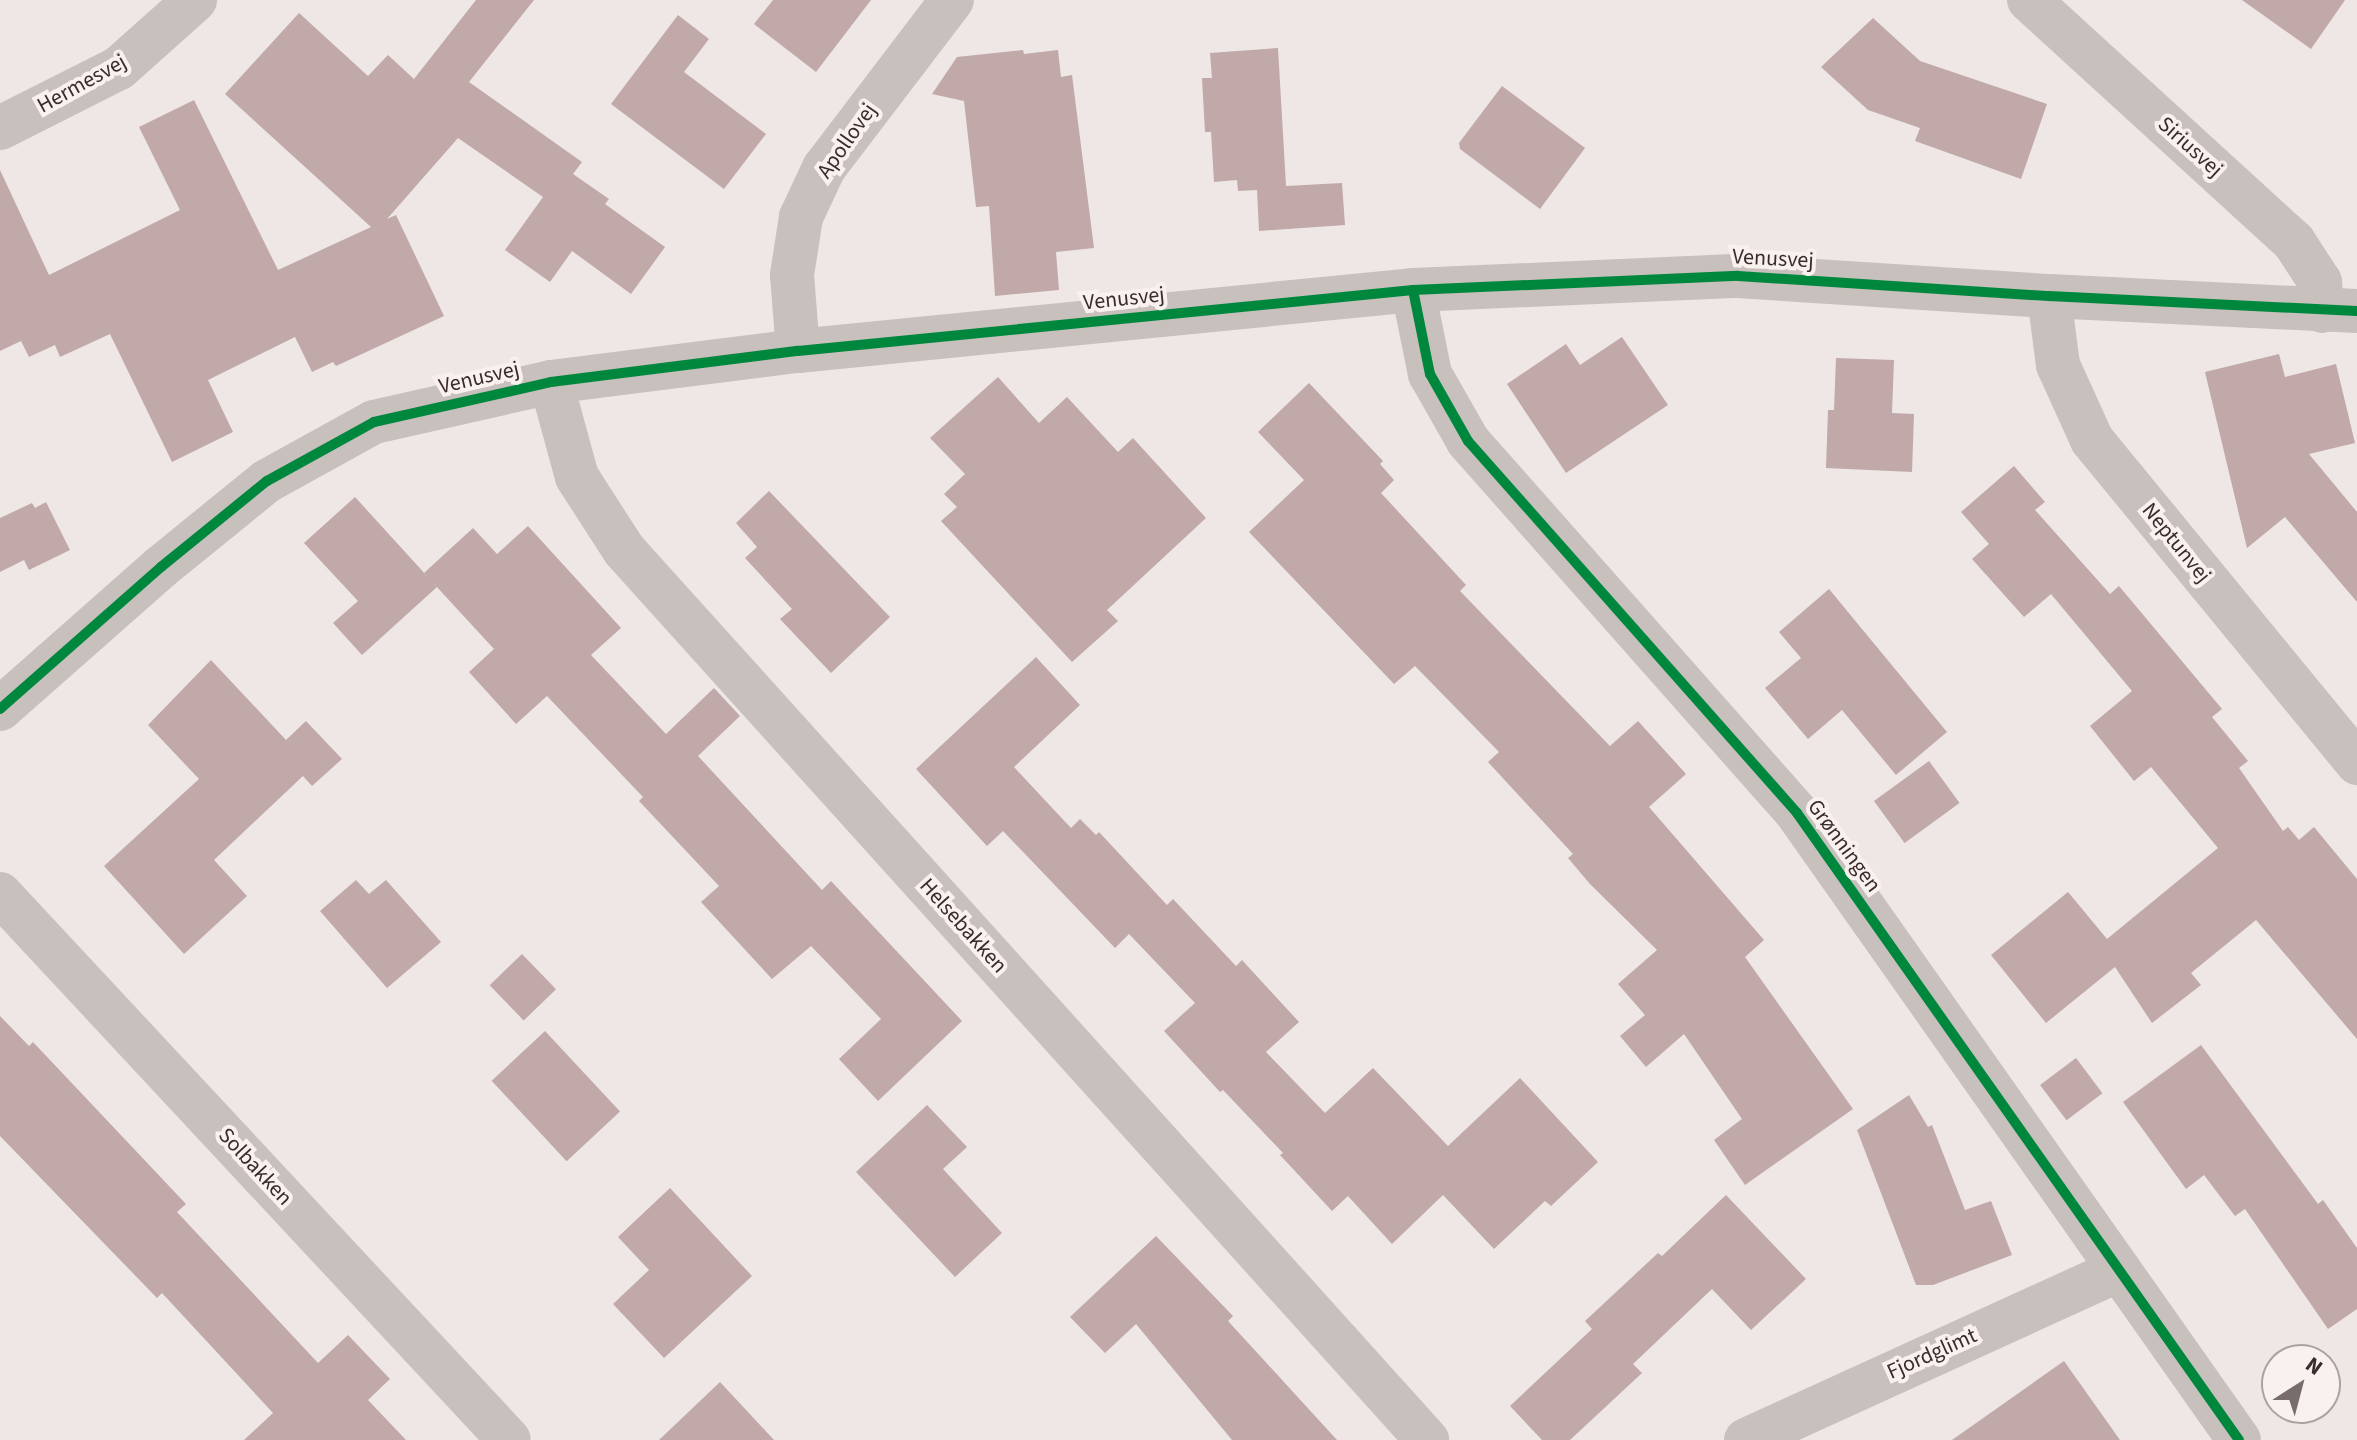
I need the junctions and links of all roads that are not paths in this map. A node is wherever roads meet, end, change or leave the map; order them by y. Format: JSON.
{"nodes":[{"id":1,"x":195,"y":0,"type":"edge"},
{"id":2,"x":952,"y":0,"type":"edge"},
{"id":3,"x":2029,"y":0,"type":"edge"},
{"id":4,"x":0,"y":128,"type":"edge"},
{"id":5,"x":1413,"y":290,"type":"junction"},
{"id":6,"x":2049,"y":296,"type":"junction"},
{"id":7,"x":2339,"y":311,"type":"edge"},
{"id":8,"x":798,"y":351,"type":"junction"},
{"id":9,"x":551,"y":382,"type":"junction"},
{"id":10,"x":0,"y":709,"type":"edge"},
{"id":11,"x":2357,"y":763,"type":"edge"},
{"id":12,"x":0,"y":894,"type":"edge"},
{"id":13,"x":2119,"y":1270,"type":"junction"},
{"id":14,"x":509,"y":1440,"type":"edge"},
{"id":15,"x":1427,"y":1440,"type":"edge"},
{"id":16,"x":1746,"y":1440,"type":"edge"},
{"id":17,"x":2239,"y":1440,"type":"edge"}],
"edges":[{"from":1,"to":4,"type":"street","name":"Hermesvej"},
{"from":2,"to":8,"type":"street","name":"Apollovej"},
{"from":3,"to":7,"type":"street","name":"Siriusvej"},
{"from":5,"to":6,"type":"street","name":"Venusvej"},
{"from":5,"to":8,"type":"street","name":"Venusvej"},
{"from":5,"to":13,"type":"street","name":"Grønningen"},
{"from":6,"to":7,"type":"street","name":"Venusvej"},
{"from":6,"to":11,"type":"street","name":"Neptunvej"},
{"from":8,"to":9,"type":"street","name":"Venusvej"},
{"from":9,"to":10,"type":"street","name":"Venusvej"},
{"from":9,"to":15,"type":"street","name":"Helsebakken"},
{"from":12,"to":14,"type":"street","name":"Solbakken"},
{"from":13,"to":16,"type":"street","name":"Fjordglimt"},
{"from":13,"to":17,"type":"street","name":"Grønningen"}]}
